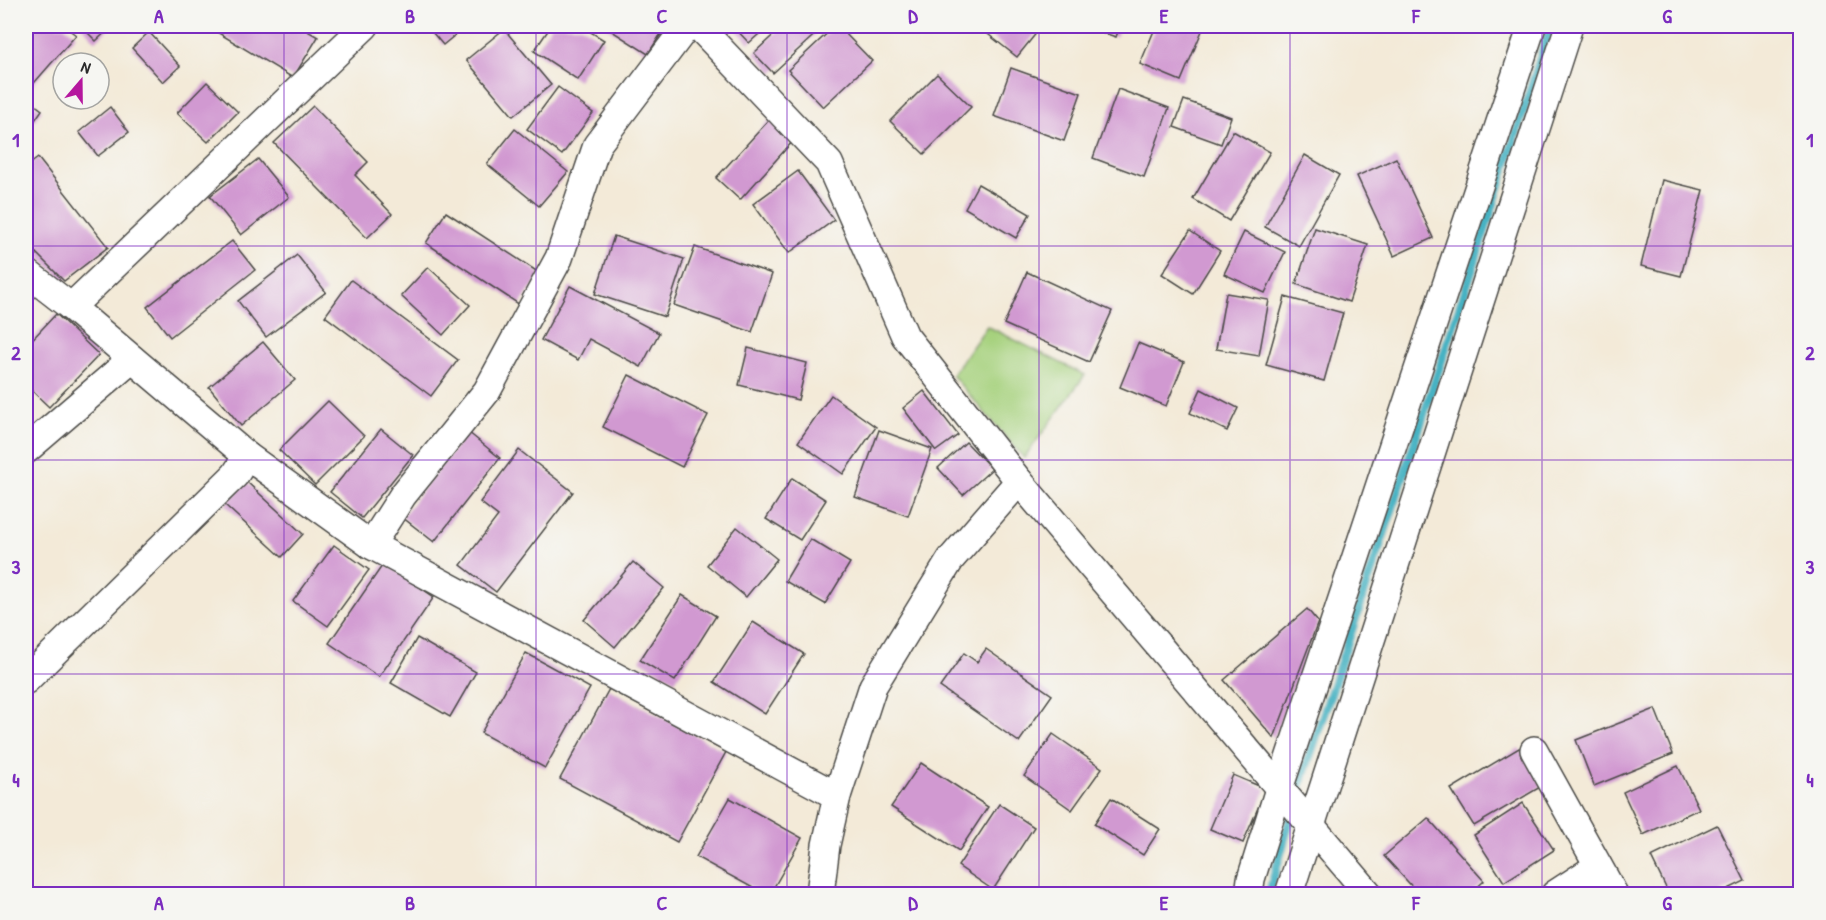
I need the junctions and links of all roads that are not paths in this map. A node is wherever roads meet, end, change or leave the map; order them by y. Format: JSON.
{"nodes":[{"id":1,"x":366,"y":26,"type":"edge"},
{"id":2,"x":687,"y":26,"type":"edge"},
{"id":3,"x":698,"y":26,"type":"edge"},
{"id":4,"x":1532,"y":26,"type":"edge"},
{"id":5,"x":1569,"y":26,"type":"edge"},
{"id":6,"x":26,"y":272,"type":"edge"},
{"id":7,"x":71,"y":307,"type":"junction"},
{"id":8,"x":132,"y":359,"type":"junction"},
{"id":9,"x":26,"y":450,"type":"edge"},
{"id":10,"x":247,"y":456,"type":"junction"},
{"id":11,"x":1019,"y":481,"type":"junction"},
{"id":12,"x":371,"y":545,"type":"junction"},
{"id":13,"x":26,"y":680,"type":"edge"},
{"id":14,"x":1534,"y":750,"type":"dead end"},
{"id":15,"x":837,"y":796,"type":"junction"},
{"id":16,"x":1295,"y":808,"type":"junction"},
{"id":17,"x":1598,"y":866,"type":"junction"},
{"id":18,"x":820,"y":894,"type":"edge"},
{"id":19,"x":1249,"y":894,"type":"edge"},
{"id":20,"x":1289,"y":894,"type":"edge"},
{"id":21,"x":1369,"y":894,"type":"edge"},
{"id":22,"x":1555,"y":894,"type":"edge"},
{"id":23,"x":1614,"y":894,"type":"edge"}],
"edges":[{"from":1,"to":7,"type":"street"},
{"from":2,"to":12,"type":"street"},
{"from":3,"to":11,"type":"street"},
{"from":4,"to":16,"type":"street"},
{"from":5,"to":16,"type":"street"},
{"from":6,"to":7,"type":"street"},
{"from":7,"to":8,"type":"street"},
{"from":8,"to":9,"type":"street"},
{"from":8,"to":10,"type":"street"},
{"from":10,"to":12,"type":"street"},
{"from":10,"to":13,"type":"street"},
{"from":11,"to":15,"type":"street"},
{"from":11,"to":16,"type":"street"},
{"from":12,"to":15,"type":"street"},
{"from":14,"to":17,"type":"street"},
{"from":15,"to":18,"type":"street"},
{"from":16,"to":19,"type":"street"},
{"from":16,"to":20,"type":"street"},
{"from":16,"to":21,"type":"street"},
{"from":17,"to":22,"type":"street"},
{"from":17,"to":23,"type":"street"}]}
